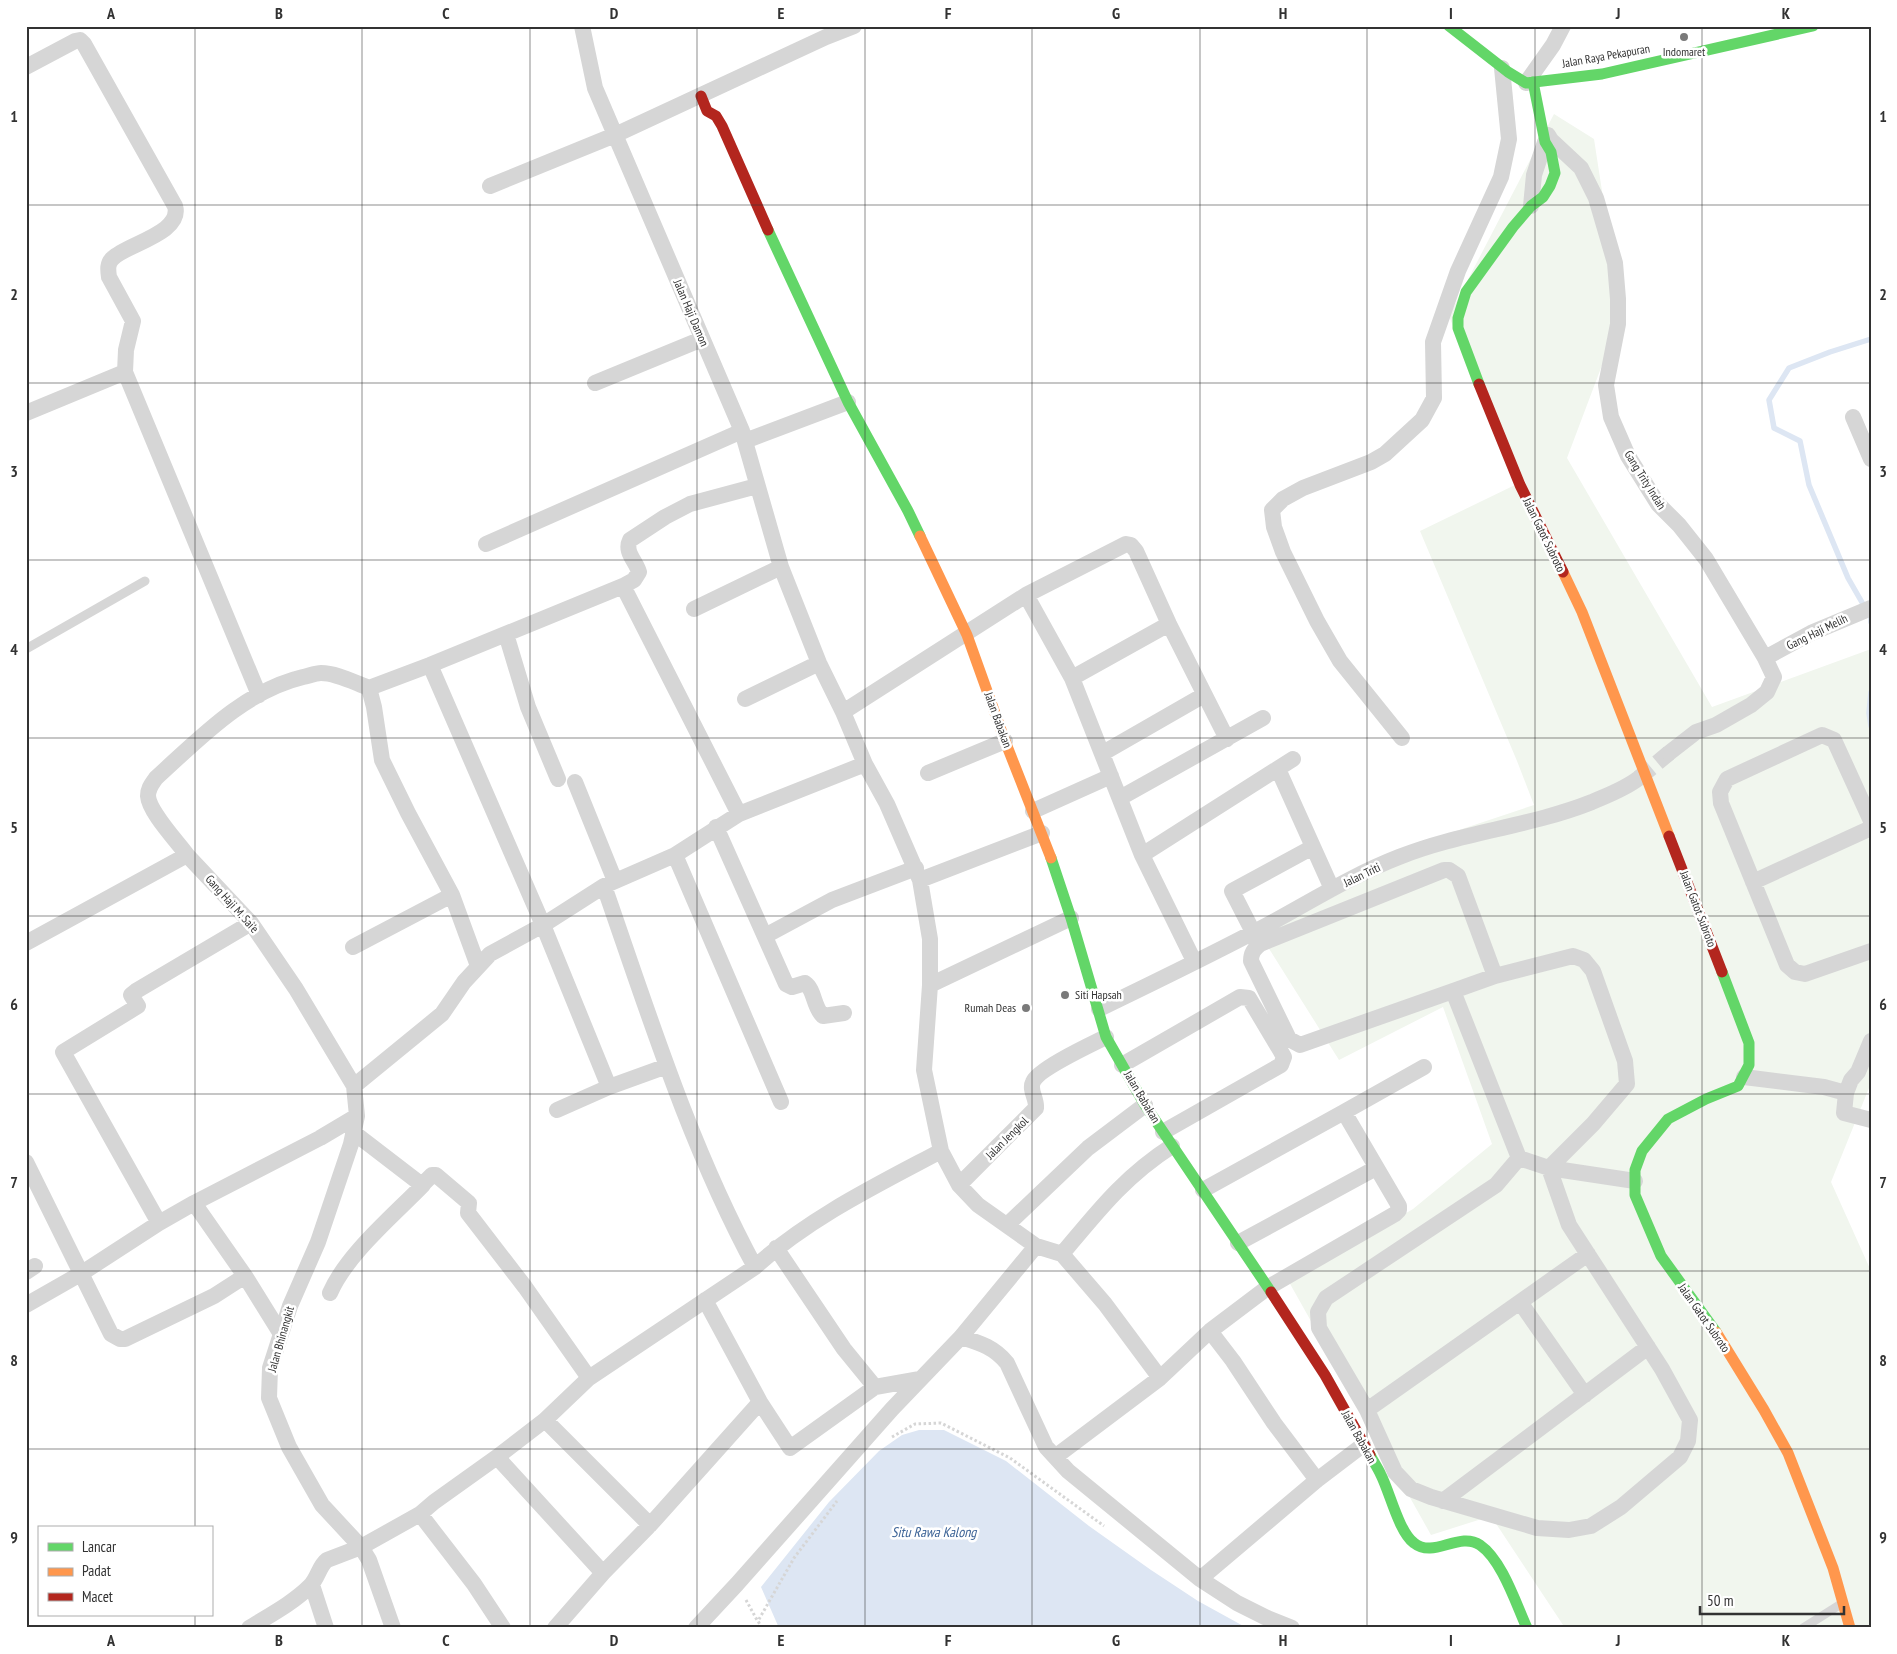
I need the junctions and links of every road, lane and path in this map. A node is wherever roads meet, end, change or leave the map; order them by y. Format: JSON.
{"nodes":[{"id":1,"x":582,"y":26,"type":"edge"},
{"id":2,"x":854,"y":26,"type":"edge"},
{"id":3,"x":1449,"y":26,"type":"edge"},
{"id":4,"x":1563,"y":26,"type":"edge"},
{"id":5,"x":1813,"y":26,"type":"edge"},
{"id":6,"x":1747,"y":33,"type":"edge"},
{"id":7,"x":26,"y":67,"type":"edge"},
{"id":8,"x":1502,"y":68,"type":"junction"},
{"id":9,"x":1534,"y":82,"type":"junction"},
{"id":10,"x":701,"y":96,"type":"junction"},
{"id":11,"x":615,"y":135,"type":"junction"},
{"id":12,"x":1545,"y":142,"type":"joint"},
{"id":13,"x":490,"y":186,"type":"dead end"},
{"id":14,"x":1531,"y":206,"type":"joint"},
{"id":15,"x":702,"y":339,"type":"junction"},
{"id":16,"x":125,"y":372,"type":"junction"},
{"id":17,"x":595,"y":383,"type":"dead end"},
{"id":18,"x":848,"y":402,"type":"junction"},
{"id":19,"x":26,"y":413,"type":"edge"},
{"id":20,"x":1853,"y":417,"type":"dead end"},
{"id":21,"x":744,"y":436,"type":"junction"},
{"id":22,"x":1871,"y":459,"type":"edge"},
{"id":23,"x":757,"y":486,"type":"junction"},
{"id":24,"x":486,"y":544,"type":"dead end"},
{"id":25,"x":781,"y":567,"type":"junction"},
{"id":26,"x":145,"y":580,"type":"dead end"},
{"id":27,"x":623,"y":586,"type":"junction"},
{"id":28,"x":1026,"y":596,"type":"junction"},
{"id":29,"x":694,"y":608,"type":"dead end"},
{"id":30,"x":1871,"y":608,"type":"edge"},
{"id":31,"x":1169,"y":624,"type":"junction"},
{"id":32,"x":506,"y":634,"type":"junction"},
{"id":33,"x":967,"y":635,"type":"junction"},
{"id":34,"x":26,"y":649,"type":"edge"},
{"id":35,"x":1765,"y":658,"type":"junction"},
{"id":36,"x":819,"y":663,"type":"junction"},
{"id":37,"x":430,"y":665,"type":"junction"},
{"id":38,"x":1072,"y":678,"type":"junction"},
{"id":39,"x":369,"y":688,"type":"junction"},
{"id":40,"x":259,"y":695,"type":"junction"},
{"id":41,"x":1204,"y":695,"type":"junction"},
{"id":42,"x":745,"y":699,"type":"dead end"},
{"id":43,"x":843,"y":712,"type":"junction"},
{"id":44,"x":1263,"y":718,"type":"dead end"},
{"id":45,"x":1402,"y":738,"type":"dead end"},
{"id":46,"x":1227,"y":739,"type":"junction"},
{"id":47,"x":1005,"y":741,"type":"junction"},
{"id":48,"x":1669,"y":752,"type":"tunnel mouth"},
{"id":49,"x":1103,"y":754,"type":"junction"},
{"id":50,"x":1293,"y":759,"type":"dead end"},
{"id":51,"x":865,"y":764,"type":"junction"},
{"id":52,"x":1278,"y":769,"type":"junction"},
{"id":53,"x":928,"y":773,"type":"dead end"},
{"id":54,"x":1111,"y":776,"type":"junction"},
{"id":55,"x":1639,"y":778,"type":"tunnel mouth"},
{"id":56,"x":558,"y":779,"type":"dead end"},
{"id":57,"x":575,"y":782,"type":"dead end"},
{"id":58,"x":1120,"y":798,"type":"junction"},
{"id":59,"x":1033,"y":810,"type":"junction"},
{"id":60,"x":738,"y":814,"type":"junction"},
{"id":61,"x":1871,"y":821,"type":"edge"},
{"id":62,"x":716,"y":828,"type":"junction"},
{"id":63,"x":1871,"y":828,"type":"edge"},
{"id":64,"x":1042,"y":833,"type":"junction"},
{"id":65,"x":1314,"y":847,"type":"junction"},
{"id":66,"x":187,"y":855,"type":"junction"},
{"id":67,"x":675,"y":855,"type":"junction"},
{"id":68,"x":1142,"y":855,"type":"junction"},
{"id":69,"x":918,"y":874,"type":"junction"},
{"id":70,"x":1753,"y":882,"type":"junction"},
{"id":71,"x":609,"y":884,"type":"junction"},
{"id":72,"x":1332,"y":889,"type":"junction"},
{"id":73,"x":452,"y":895,"type":"junction"},
{"id":74,"x":1071,"y":918,"type":"junction"},
{"id":75,"x":252,"y":923,"type":"junction"},
{"id":76,"x":543,"y":925,"type":"junction"},
{"id":77,"x":1252,"y":932,"type":"junction"},
{"id":78,"x":765,"y":936,"type":"junction"},
{"id":79,"x":26,"y":943,"type":"edge"},
{"id":80,"x":353,"y":947,"type":"dead end"},
{"id":81,"x":1871,"y":951,"type":"edge"},
{"id":82,"x":1194,"y":961,"type":"junction"},
{"id":83,"x":478,"y":966,"type":"junction"},
{"id":84,"x":1495,"y":976,"type":"junction"},
{"id":85,"x":930,"y":985,"type":"junction"},
{"id":86,"x":1453,"y":991,"type":"junction"},
{"id":87,"x":1099,"y":1009,"type":"junction"},
{"id":88,"x":844,"y":1013,"type":"dead end"},
{"id":89,"x":1106,"y":1036,"type":"junction"},
{"id":90,"x":1871,"y":1041,"type":"edge"},
{"id":91,"x":1122,"y":1065,"type":"junction"},
{"id":92,"x":667,"y":1066,"type":"junction"},
{"id":93,"x":1424,"y":1067,"type":"dead end"},
{"id":94,"x":1744,"y":1077,"type":"junction"},
{"id":95,"x":354,"y":1086,"type":"junction"},
{"id":96,"x":610,"y":1087,"type":"junction"},
{"id":97,"x":1846,"y":1093,"type":"junction"},
{"id":98,"x":781,"y":1102,"type":"dead end"},
{"id":99,"x":1145,"y":1105,"type":"junction"},
{"id":100,"x":557,"y":1110,"type":"dead end"},
{"id":101,"x":1344,"y":1112,"type":"junction"},
{"id":102,"x":357,"y":1116,"type":"junction"},
{"id":103,"x":1871,"y":1120,"type":"edge"},
{"id":104,"x":353,"y":1132,"type":"junction"},
{"id":105,"x":1163,"y":1132,"type":"junction"},
{"id":106,"x":1172,"y":1146,"type":"junction"},
{"id":107,"x":941,"y":1151,"type":"junction"},
{"id":108,"x":1519,"y":1158,"type":"junction"},
{"id":109,"x":26,"y":1162,"type":"edge"},
{"id":110,"x":1376,"y":1168,"type":"junction"},
{"id":111,"x":1549,"y":1168,"type":"junction"},
{"id":112,"x":1635,"y":1181,"type":"junction"},
{"id":113,"x":423,"y":1185,"type":"junction"},
{"id":114,"x":959,"y":1185,"type":"junction"},
{"id":115,"x":1203,"y":1190,"type":"junction"},
{"id":116,"x":194,"y":1203,"type":"junction"},
{"id":117,"x":159,"y":1223,"type":"junction"},
{"id":118,"x":1007,"y":1225,"type":"junction"},
{"id":119,"x":1238,"y":1243,"type":"junction"},
{"id":120,"x":1036,"y":1246,"type":"junction"},
{"id":121,"x":776,"y":1248,"type":"junction"},
{"id":122,"x":1062,"y":1254,"type":"junction"},
{"id":123,"x":1588,"y":1254,"type":"junction"},
{"id":124,"x":756,"y":1267,"type":"junction"},
{"id":125,"x":82,"y":1273,"type":"junction"},
{"id":126,"x":245,"y":1276,"type":"junction"},
{"id":127,"x":1267,"y":1288,"type":"junction"},
{"id":128,"x":330,"y":1293,"type":"dead end"},
{"id":129,"x":705,"y":1300,"type":"junction"},
{"id":130,"x":1520,"y":1302,"type":"junction"},
{"id":131,"x":26,"y":1305,"type":"edge"},
{"id":132,"x":1210,"y":1331,"type":"junction"},
{"id":133,"x":281,"y":1334,"type":"junction"},
{"id":134,"x":961,"y":1337,"type":"junction"},
{"id":135,"x":1648,"y":1347,"type":"junction"},
{"id":136,"x":589,"y":1378,"type":"junction"},
{"id":137,"x":1160,"y":1378,"type":"junction"},
{"id":138,"x":920,"y":1379,"type":"junction"},
{"id":139,"x":875,"y":1387,"type":"junction"},
{"id":140,"x":1585,"y":1395,"type":"junction"},
{"id":141,"x":760,"y":1402,"type":"junction"},
{"id":142,"x":1367,"y":1410,"type":"junction"},
{"id":143,"x":544,"y":1420,"type":"junction"},
{"id":144,"x":892,"y":1437,"type":"dead end"},
{"id":145,"x":1363,"y":1445,"type":"junction"},
{"id":146,"x":497,"y":1457,"type":"junction"},
{"id":147,"x":1055,"y":1457,"type":"junction"},
{"id":148,"x":1317,"y":1480,"type":"junction"},
{"id":149,"x":840,"y":1498,"type":"dead end"},
{"id":150,"x":1442,"y":1501,"type":"junction"},
{"id":151,"x":420,"y":1514,"type":"junction"},
{"id":152,"x":650,"y":1525,"type":"junction"},
{"id":153,"x":1110,"y":1530,"type":"dead end"},
{"id":154,"x":360,"y":1547,"type":"junction"},
{"id":155,"x":602,"y":1574,"type":"junction"},
{"id":156,"x":1200,"y":1579,"type":"junction"},
{"id":157,"x":737,"y":1584,"type":"junction"},
{"id":158,"x":312,"y":1585,"type":"junction"},
{"id":159,"x":1842,"y":1604,"type":"junction"},
{"id":160,"x":758,"y":1621,"type":"junction"},
{"id":161,"x":249,"y":1628,"type":"edge"},
{"id":162,"x":326,"y":1628,"type":"edge"},
{"id":163,"x":393,"y":1628,"type":"edge"},
{"id":164,"x":503,"y":1628,"type":"edge"},
{"id":165,"x":555,"y":1628,"type":"edge"},
{"id":166,"x":696,"y":1628,"type":"edge"},
{"id":167,"x":762,"y":1628,"type":"edge"},
{"id":168,"x":1292,"y":1628,"type":"edge"},
{"id":169,"x":1527,"y":1628,"type":"edge"},
{"id":170,"x":1803,"y":1628,"type":"edge"},
{"id":171,"x":1850,"y":1628,"type":"edge"}],
"edges":[{"from":1,"to":11,"type":"street","name":"Jalan Haji Damon"},
{"from":2,"to":10,"type":"street"},
{"from":3,"to":8,"type":"street"},
{"from":4,"to":9,"type":"street"},
{"from":5,"to":6,"type":"street","name":"Jalan Raya Pekapuran"},
{"from":6,"to":9,"type":"street","name":"Jalan Raya Pekapuran"},
{"from":7,"to":16,"type":"street"},
{"from":8,"to":9,"type":"street"},
{"from":8,"to":45,"type":"street"},
{"from":9,"to":12,"type":"street"},
{"from":9,"to":35,"type":"street","name":"Gang Trity Indah"},
{"from":10,"to":11,"type":"street"},
{"from":10,"to":18,"type":"street","name":"Jalan Babakan"},
{"from":11,"to":13,"type":"street"},
{"from":11,"to":15,"type":"street","name":"Jalan Haji Damon"},
{"from":12,"to":14,"type":"street","name":"Jalan Gatot Subroto"},
{"from":14,"to":94,"type":"street","name":"Jalan Gatot Subroto"},
{"from":15,"to":17,"type":"street"},
{"from":15,"to":21,"type":"street","name":"Jalan Haji Damon"},
{"from":16,"to":19,"type":"street"},
{"from":16,"to":40,"type":"street"},
{"from":18,"to":21,"type":"street"},
{"from":18,"to":33,"type":"street","name":"Jalan Babakan"},
{"from":20,"to":22,"type":"street"},
{"from":21,"to":23,"type":"street","name":"Jalan Haji Damon"},
{"from":21,"to":24,"type":"street"},
{"from":23,"to":25,"type":"street","name":"Jalan Haji Damon"},
{"from":23,"to":27,"type":"street"},
{"from":25,"to":29,"type":"street"},
{"from":25,"to":36,"type":"street","name":"Jalan Haji Damon"},
{"from":26,"to":34,"type":"lane"},
{"from":27,"to":32,"type":"street"},
{"from":27,"to":60,"type":"street"},
{"from":28,"to":31,"type":"street"},
{"from":28,"to":33,"type":"street"},
{"from":28,"to":38,"type":"street"},
{"from":30,"to":35,"type":"street","name":"Gang Haji Melih"},
{"from":31,"to":38,"type":"street"},
{"from":31,"to":41,"type":"street"},
{"from":32,"to":37,"type":"street"},
{"from":32,"to":56,"type":"street"},
{"from":33,"to":43,"type":"street"},
{"from":33,"to":47,"type":"street","name":"Jalan Babakan"},
{"from":35,"to":48,"type":"street","name":"Gang Trity Indah"},
{"from":36,"to":42,"type":"street"},
{"from":36,"to":43,"type":"street"},
{"from":37,"to":39,"type":"street"},
{"from":37,"to":76,"type":"street"},
{"from":38,"to":49,"type":"street"},
{"from":39,"to":40,"type":"street"},
{"from":39,"to":73,"type":"street"},
{"from":40,"to":66,"type":"street","name":"Gang Haji M. Sai'e"},
{"from":41,"to":46,"type":"street"},
{"from":41,"to":49,"type":"street"},
{"from":43,"to":51,"type":"street"},
{"from":44,"to":46,"type":"street"},
{"from":46,"to":58,"type":"street"},
{"from":47,"to":53,"type":"street"},
{"from":47,"to":59,"type":"street","name":"Jalan Babakan"},
{"from":49,"to":54,"type":"street"},
{"from":50,"to":52,"type":"street"},
{"from":51,"to":60,"type":"street"},
{"from":51,"to":69,"type":"street"},
{"from":52,"to":65,"type":"street"},
{"from":52,"to":68,"type":"street"},
{"from":54,"to":58,"type":"street"},
{"from":54,"to":59,"type":"street"},
{"from":55,"to":72,"type":"street","name":"Jalan Triti"},
{"from":57,"to":71,"type":"street"},
{"from":58,"to":68,"type":"street"},
{"from":59,"to":64,"type":"street","name":"Jalan Babakan"},
{"from":60,"to":62,"type":"street"},
{"from":61,"to":70,"type":"street"},
{"from":62,"to":67,"type":"street"},
{"from":62,"to":78,"type":"street"},
{"from":63,"to":70,"type":"street"},
{"from":64,"to":69,"type":"street"},
{"from":64,"to":74,"type":"street","name":"Jalan Babakan"},
{"from":65,"to":72,"type":"street"},
{"from":65,"to":77,"type":"street"},
{"from":66,"to":75,"type":"street","name":"Gang Haji M. Sai'e"},
{"from":66,"to":79,"type":"street"},
{"from":67,"to":71,"type":"street"},
{"from":67,"to":98,"type":"street"},
{"from":68,"to":82,"type":"street"},
{"from":69,"to":78,"type":"street"},
{"from":69,"to":85,"type":"street"},
{"from":70,"to":81,"type":"street"},
{"from":71,"to":76,"type":"street"},
{"from":71,"to":92,"type":"street"},
{"from":72,"to":77,"type":"street","name":"Jalan Triti"},
{"from":73,"to":80,"type":"street"},
{"from":73,"to":83,"type":"street"},
{"from":74,"to":85,"type":"street"},
{"from":74,"to":87,"type":"street","name":"Jalan Babakan"},
{"from":75,"to":95,"type":"street","name":"Gang Haji M. Sai'e"},
{"from":75,"to":117,"type":"street"},
{"from":76,"to":83,"type":"street"},
{"from":76,"to":96,"type":"street"},
{"from":77,"to":82,"type":"street","name":"Jalan Triti"},
{"from":78,"to":88,"type":"street"},
{"from":82,"to":87,"type":"street","name":"Jalan Triti"},
{"from":83,"to":95,"type":"street"},
{"from":84,"to":86,"type":"street"},
{"from":84,"to":86,"type":"street"},
{"from":84,"to":111,"type":"street"},
{"from":85,"to":107,"type":"street"},
{"from":86,"to":108,"type":"street"},
{"from":87,"to":89,"type":"street","name":"Jalan Babakan"},
{"from":89,"to":91,"type":"street","name":"Jalan Babakan"},
{"from":89,"to":114,"type":"street","name":"Jalan Jengkol"},
{"from":90,"to":97,"type":"street"},
{"from":91,"to":99,"type":"street","name":"Jalan Babakan"},
{"from":91,"to":105,"type":"street"},
{"from":92,"to":96,"type":"street"},
{"from":92,"to":124,"type":"street"},
{"from":93,"to":101,"type":"street"},
{"from":94,"to":97,"type":"street"},
{"from":94,"to":112,"type":"street","name":"Jalan Gatot Subroto"},
{"from":95,"to":102,"type":"street","name":"Gang Haji M. Sai'e"},
{"from":96,"to":100,"type":"street"},
{"from":97,"to":103,"type":"street"},
{"from":99,"to":105,"type":"street","name":"Jalan Babakan"},
{"from":99,"to":118,"type":"street"},
{"from":101,"to":110,"type":"street"},
{"from":101,"to":115,"type":"street"},
{"from":102,"to":104,"type":"street","name":"Jalan Bhinangkit"},
{"from":102,"to":116,"type":"street"},
{"from":104,"to":113,"type":"street"},
{"from":104,"to":133,"type":"street","name":"Jalan Bhinangkit"},
{"from":105,"to":106,"type":"street","name":"Jalan Babakan"},
{"from":106,"to":115,"type":"street","name":"Jalan Babakan"},
{"from":106,"to":122,"type":"street"},
{"from":107,"to":114,"type":"street"},
{"from":107,"to":121,"type":"street"},
{"from":108,"to":111,"type":"street"},
{"from":108,"to":142,"type":"street"},
{"from":109,"to":125,"type":"street"},
{"from":110,"to":119,"type":"street"},
{"from":110,"to":127,"type":"street"},
{"from":111,"to":112,"type":"street"},
{"from":111,"to":123,"type":"street"},
{"from":112,"to":159,"type":"street","name":"Jalan Gatot Subroto"},
{"from":113,"to":128,"type":"street"},
{"from":113,"to":136,"type":"street"},
{"from":114,"to":118,"type":"street"},
{"from":115,"to":119,"type":"street","name":"Jalan Babakan"},
{"from":116,"to":117,"type":"street"},
{"from":116,"to":126,"type":"street"},
{"from":117,"to":125,"type":"street"},
{"from":118,"to":120,"type":"street"},
{"from":119,"to":127,"type":"street","name":"Jalan Babakan"},
{"from":120,"to":122,"type":"street"},
{"from":120,"to":134,"type":"street"},
{"from":121,"to":124,"type":"street"},
{"from":121,"to":139,"type":"street"},
{"from":122,"to":137,"type":"street"},
{"from":123,"to":130,"type":"street"},
{"from":123,"to":135,"type":"street"},
{"from":124,"to":129,"type":"street"},
{"from":125,"to":126,"type":"street"},
{"from":125,"to":131,"type":"street"},
{"from":126,"to":133,"type":"street"},
{"from":127,"to":132,"type":"street"},
{"from":127,"to":145,"type":"street","name":"Jalan Babakan"},
{"from":129,"to":136,"type":"street"},
{"from":129,"to":141,"type":"street"},
{"from":130,"to":140,"type":"street"},
{"from":130,"to":142,"type":"street"},
{"from":132,"to":137,"type":"street"},
{"from":132,"to":148,"type":"street"},
{"from":133,"to":154,"type":"street","name":"Jalan Bhinangkit"},
{"from":134,"to":138,"type":"street"},
{"from":134,"to":147,"type":"street"},
{"from":135,"to":140,"type":"street"},
{"from":135,"to":150,"type":"street"},
{"from":136,"to":143,"type":"street"},
{"from":137,"to":147,"type":"street"},
{"from":138,"to":139,"type":"street"},
{"from":138,"to":157,"type":"street"},
{"from":139,"to":141,"type":"street"},
{"from":140,"to":150,"type":"street"},
{"from":141,"to":152,"type":"street"},
{"from":142,"to":150,"type":"street"},
{"from":143,"to":146,"type":"street"},
{"from":143,"to":152,"type":"street"},
{"from":144,"to":153,"type":"path"},
{"from":145,"to":148,"type":"street"},
{"from":145,"to":169,"type":"street","name":"Jalan Babakan"},
{"from":146,"to":151,"type":"street"},
{"from":146,"to":155,"type":"street"},
{"from":147,"to":156,"type":"street"},
{"from":148,"to":156,"type":"street"},
{"from":149,"to":160,"type":"path"},
{"from":151,"to":154,"type":"street"},
{"from":151,"to":164,"type":"street"},
{"from":152,"to":155,"type":"street"},
{"from":154,"to":158,"type":"street"},
{"from":154,"to":163,"type":"street","name":"Jalan Bhinangkit"},
{"from":155,"to":165,"type":"street"},
{"from":156,"to":168,"type":"street"},
{"from":157,"to":160,"type":"path"},
{"from":157,"to":166,"type":"street"},
{"from":158,"to":161,"type":"street"},
{"from":158,"to":162,"type":"street"},
{"from":159,"to":170,"type":"lane"},
{"from":159,"to":171,"type":"street","name":"Jalan Gatot Subroto"},
{"from":160,"to":167,"type":"path"}]}
